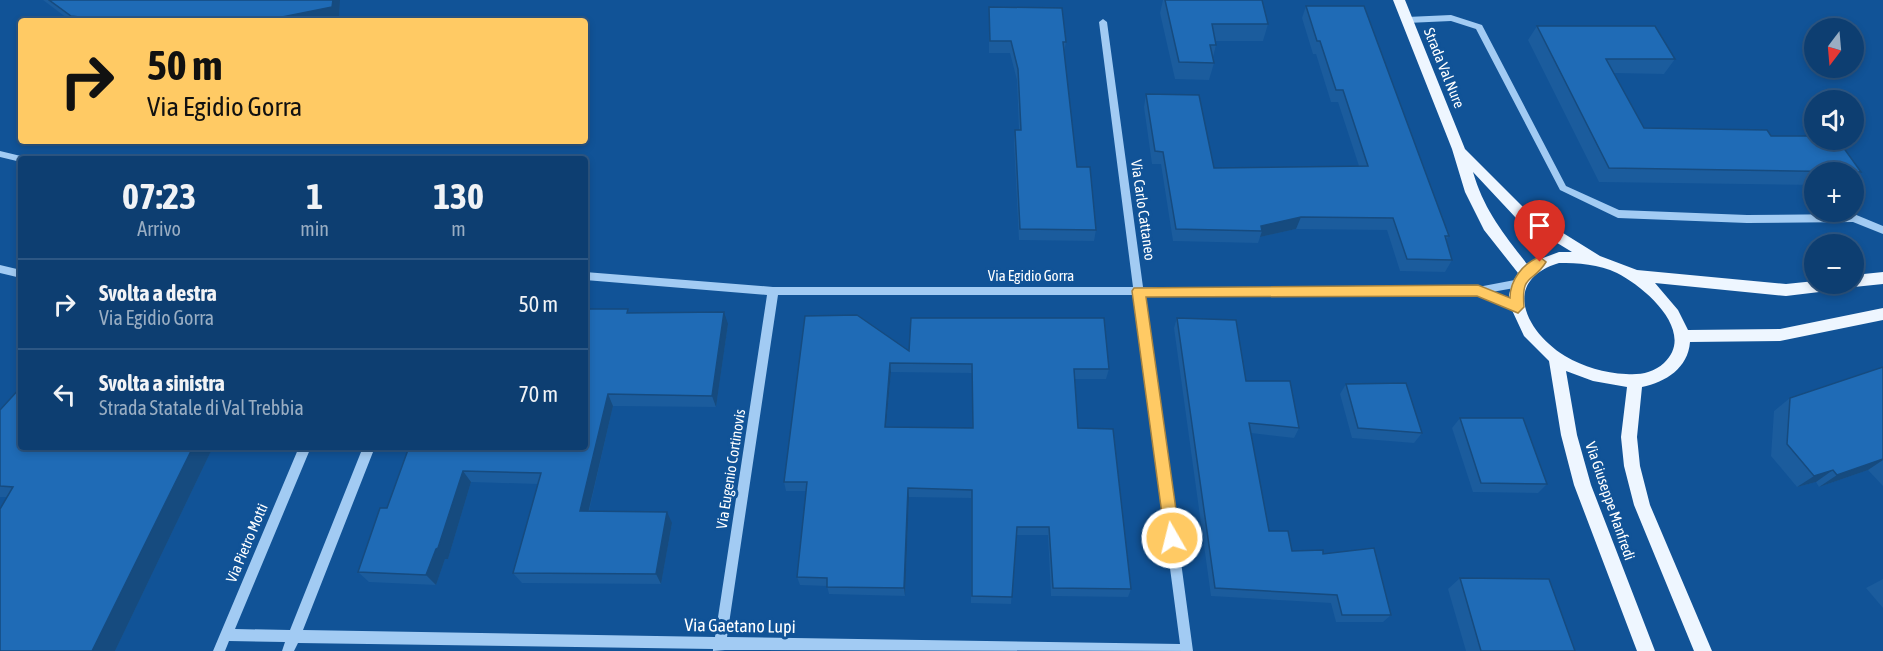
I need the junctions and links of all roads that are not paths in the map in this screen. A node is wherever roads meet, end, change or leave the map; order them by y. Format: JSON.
{"nodes":[{"id":1,"x":1399,"y":0,"type":"edge"},
{"id":2,"x":1407,"y":20,"type":"junction"},
{"id":3,"x":1103,"y":22,"type":"dead end"},
{"id":4,"x":1459,"y":149,"type":"junction"},
{"id":5,"x":0,"y":154,"type":"edge"},
{"id":6,"x":18,"y":158,"type":"edge"},
{"id":7,"x":1883,"y":230,"type":"edge"},
{"id":8,"x":1605,"y":262,"type":"junction"},
{"id":9,"x":0,"y":269,"type":"edge"},
{"id":10,"x":18,"y":273,"type":"edge"},
{"id":11,"x":588,"y":276,"type":"edge"},
{"id":12,"x":1636,"y":276,"type":"junction"},
{"id":13,"x":1523,"y":277,"type":"junction"},
{"id":14,"x":1883,"y":278,"type":"edge"},
{"id":15,"x":1864,"y":280,"type":"edge"},
{"id":16,"x":1804,"y":288,"type":"edge"},
{"id":17,"x":773,"y":291,"type":"junction"},
{"id":18,"x":1139,"y":291,"type":"junction"},
{"id":19,"x":1478,"y":291,"type":"junction"},
{"id":20,"x":1518,"y":307,"type":"junction"},
{"id":21,"x":1883,"y":314,"type":"edge"},
{"id":22,"x":1682,"y":336,"type":"junction"},
{"id":23,"x":1556,"y":358,"type":"junction"},
{"id":24,"x":1635,"y":381,"type":"junction"},
{"id":25,"x":304,"y":450,"type":"edge"},
{"id":26,"x":368,"y":450,"type":"edge"},
{"id":27,"x":225,"y":635,"type":"junction"},
{"id":28,"x":293,"y":638,"type":"junction"},
{"id":29,"x":719,"y":647,"type":"edge"},
{"id":30,"x":219,"y":651,"type":"edge"},
{"id":31,"x":288,"y":651,"type":"edge"},
{"id":32,"x":1187,"y":651,"type":"edge"},
{"id":33,"x":1646,"y":651,"type":"edge"},
{"id":34,"x":1703,"y":651,"type":"edge"}],
"edges":[{"from":1,"to":2,"type":"main road","name":"Strada Val Nure"},
{"from":2,"to":4,"type":"main road","name":"Strada Val Nure"},
{"from":2,"to":7,"type":"street"},
{"from":3,"to":18,"type":"street","name":"Via Carlo Cattaneo"},
{"from":4,"to":8,"type":"main road"},
{"from":4,"to":13,"type":"main road","name":"Strada Val Nure"},
{"from":5,"to":6,"type":"street"},
{"from":8,"to":12,"type":"main road"},
{"from":8,"to":13,"type":"main road"},
{"from":9,"to":10,"type":"street"},
{"from":11,"to":17,"type":"street","name":"Via Egidio Gorra"},
{"from":12,"to":16,"type":"main road"},
{"from":12,"to":22,"type":"main road"},
{"from":13,"to":19,"type":"street","name":"Via Egidio Gorra"},
{"from":13,"to":20,"type":"main road"},
{"from":14,"to":15,"type":"main road"},
{"from":17,"to":18,"type":"street","name":"Via Egidio Gorra"},
{"from":17,"to":29,"type":"street","name":"Via Eugenio Cortinovis"},
{"from":18,"to":19,"type":"street","name":"Via Egidio Gorra"},
{"from":18,"to":32,"type":"street","name":"Via Carlo Cattaneo"},
{"from":19,"to":20,"type":"street","name":"Via Egidio Gorra"},
{"from":20,"to":23,"type":"main road"},
{"from":21,"to":22,"type":"main road"},
{"from":22,"to":24,"type":"main road"},
{"from":23,"to":24,"type":"main road"},
{"from":23,"to":33,"type":"main road","name":"Via Giuseppe Manfredi"},
{"from":24,"to":34,"type":"main road","name":"Via Giuseppe Manfredi"},
{"from":25,"to":27,"type":"street","name":"Via Pietro Motti"},
{"from":26,"to":28,"type":"street"},
{"from":27,"to":28,"type":"street","name":"Via Gaetano Lupi"},
{"from":27,"to":30,"type":"street","name":"Via Pietro Motti"},
{"from":28,"to":29,"type":"street","name":"Via Gaetano Lupi"},
{"from":28,"to":31,"type":"street"},
{"from":29,"to":32,"type":"street","name":"Via Gaetano Lupi"}]}
